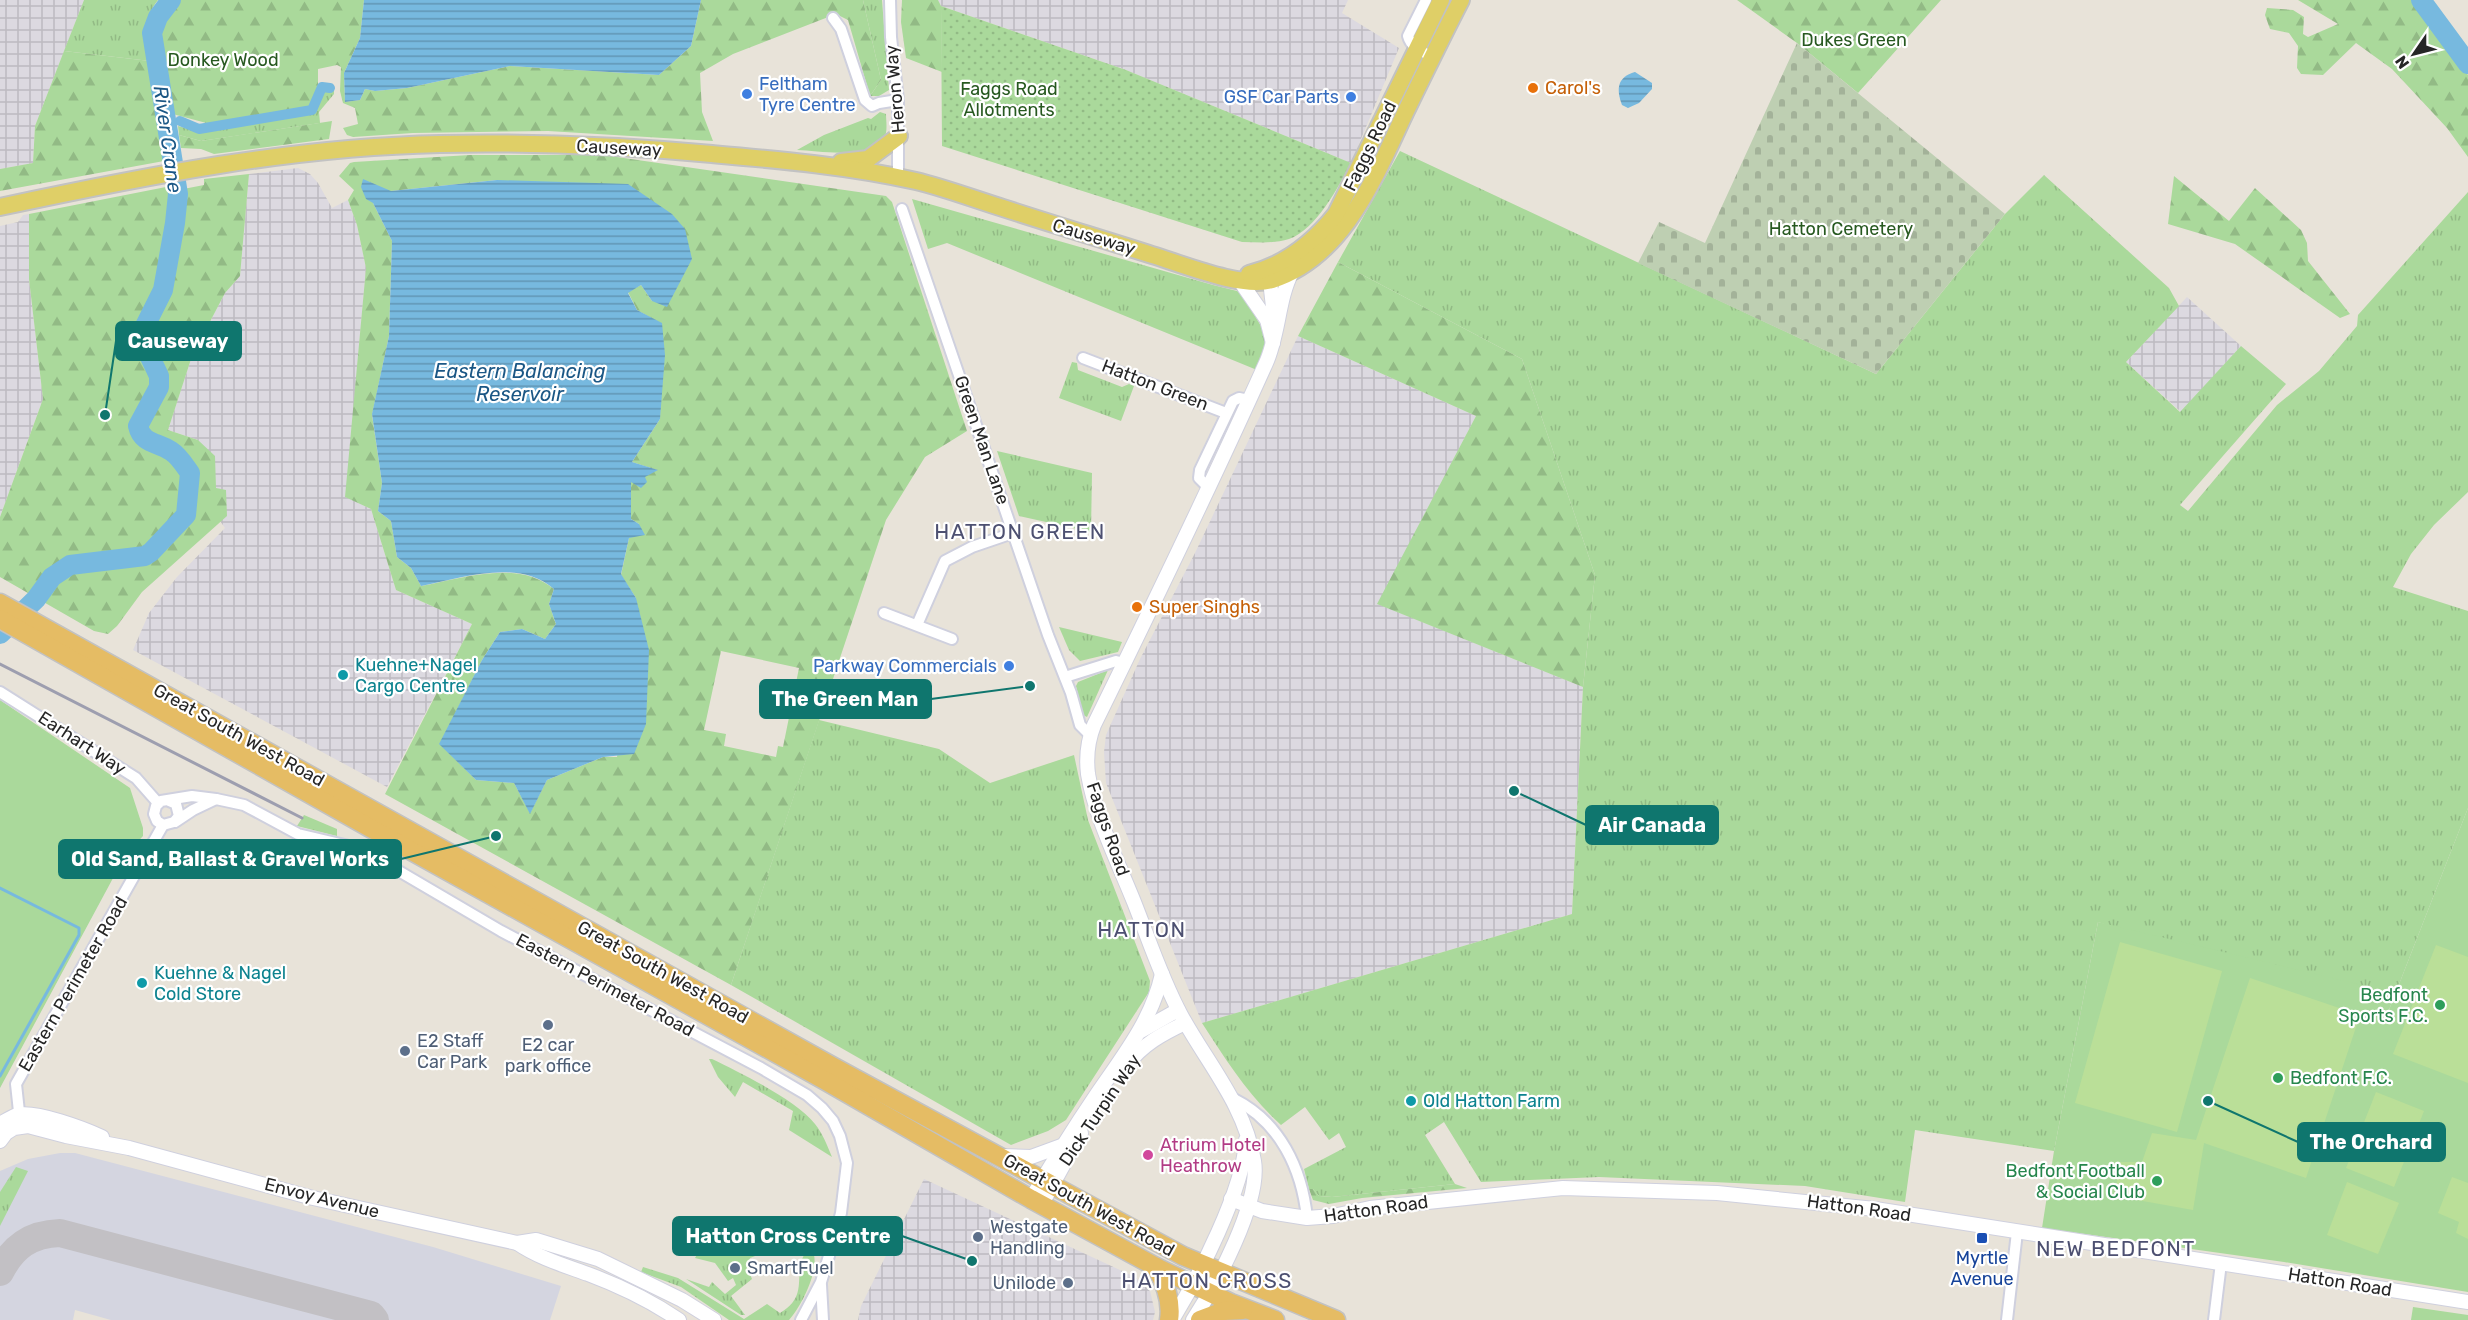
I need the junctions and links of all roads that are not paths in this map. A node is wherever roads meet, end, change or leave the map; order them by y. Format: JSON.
{"nodes":[{"id":1,"x":890,"y":0,"type":"edge"},
{"id":2,"x":1426,"y":0,"type":"edge"},
{"id":3,"x":1441,"y":0,"type":"edge"},
{"id":4,"x":1461,"y":0,"type":"edge"},
{"id":5,"x":833,"y":18,"type":"dead end"},
{"id":6,"x":1417,"y":49,"type":"junction"},
{"id":7,"x":1432,"y":57,"type":"junction"},
{"id":8,"x":898,"y":100,"type":"junction"},
{"id":9,"x":899,"y":136,"type":"junction"},
{"id":10,"x":822,"y":164,"type":"junction"},
{"id":11,"x":898,"y":177,"type":"junction"},
{"id":12,"x":0,"y":207,"type":"edge"},
{"id":13,"x":902,"y":209,"type":"dead end"},
{"id":14,"x":1292,"y":272,"type":"junction"},
{"id":15,"x":1269,"y":274,"type":"junction"},
{"id":16,"x":1233,"y":279,"type":"junction"},
{"id":17,"x":1275,"y":339,"type":"junction"},
{"id":18,"x":1083,"y":358,"type":"dead end"},
{"id":19,"x":1249,"y":400,"type":"junction"},
{"id":20,"x":1226,"y":413,"type":"junction"},
{"id":21,"x":1209,"y":488,"type":"junction"},
{"id":22,"x":1013,"y":533,"type":"junction"},
{"id":23,"x":1,"y":608,"type":"edge"},
{"id":24,"x":884,"y":613,"type":"dead end"},
{"id":25,"x":28,"y":626,"type":"junction"},
{"id":26,"x":917,"y":626,"type":"junction"},
{"id":27,"x":952,"y":639,"type":"dead end"},
{"id":28,"x":1124,"y":663,"type":"junction"},
{"id":29,"x":1065,"y":677,"type":"junction"},
{"id":30,"x":0,"y":692,"type":"edge"},
{"id":31,"x":1090,"y":735,"type":"junction"},
{"id":32,"x":216,"y":799,"type":"junction"},
{"id":33,"x":164,"y":802,"type":"junction"},
{"id":34,"x":169,"y":824,"type":"junction"},
{"id":35,"x":1162,"y":974,"type":"junction"},
{"id":36,"x":1182,"y":1017,"type":"junction"},
{"id":37,"x":1140,"y":1032,"type":"junction"},
{"id":38,"x":1234,"y":1100,"type":"junction"},
{"id":39,"x":20,"y":1121,"type":"junction"},
{"id":40,"x":0,"y":1124,"type":"edge"},
{"id":41,"x":1246,"y":1134,"type":"junction"},
{"id":42,"x":0,"y":1141,"type":"edge"},
{"id":43,"x":1061,"y":1146,"type":"junction"},
{"id":44,"x":1000,"y":1156,"type":"junction"},
{"id":45,"x":1048,"y":1177,"type":"junction"},
{"id":46,"x":1231,"y":1199,"type":"junction"},
{"id":47,"x":1036,"y":1201,"type":"junction"},
{"id":48,"x":1248,"y":1206,"type":"junction"},
{"id":49,"x":1307,"y":1218,"type":"junction"},
{"id":50,"x":2017,"y":1232,"type":"junction"},
{"id":51,"x":517,"y":1243,"type":"junction"},
{"id":52,"x":1205,"y":1259,"type":"junction"},
{"id":53,"x":2221,"y":1263,"type":"junction"},
{"id":54,"x":1156,"y":1267,"type":"junction"},
{"id":55,"x":1220,"y":1272,"type":"junction"},
{"id":56,"x":821,"y":1282,"type":"junction"},
{"id":57,"x":1189,"y":1290,"type":"junction"},
{"id":58,"x":2468,"y":1302,"type":"edge"},
{"id":59,"x":1204,"y":1306,"type":"edge"},
{"id":60,"x":1251,"y":1311,"type":"junction"},
{"id":61,"x":679,"y":1320,"type":"edge"},
{"id":62,"x":714,"y":1320,"type":"edge"},
{"id":63,"x":801,"y":1320,"type":"edge"},
{"id":64,"x":823,"y":1320,"type":"edge"},
{"id":65,"x":1170,"y":1320,"type":"edge"},
{"id":66,"x":1194,"y":1320,"type":"edge"},
{"id":67,"x":1275,"y":1320,"type":"edge"},
{"id":68,"x":1336,"y":1320,"type":"edge"},
{"id":69,"x":2007,"y":1320,"type":"edge"},
{"id":70,"x":2214,"y":1320,"type":"edge"}],
"edges":[{"from":1,"to":8,"type":"street","name":"Heron Way"},
{"from":2,"to":6,"type":"street"},
{"from":3,"to":6,"type":"main road","name":"Faggs Road"},
{"from":4,"to":7,"type":"main road","name":"Faggs Road"},
{"from":5,"to":8,"type":"street"},
{"from":6,"to":7,"type":"street"},
{"from":6,"to":15,"type":"main road","name":"Faggs Road"},
{"from":7,"to":14,"type":"main road","name":"Faggs Road"},
{"from":8,"to":9,"type":"street","name":"Heron Way"},
{"from":9,"to":10,"type":"main road"},
{"from":9,"to":11,"type":"street","name":"Heron Way"},
{"from":10,"to":11,"type":"main road","name":"Causeway"},
{"from":10,"to":12,"type":"main road","name":"Causeway"},
{"from":11,"to":16,"type":"main road","name":"Causeway"},
{"from":13,"to":22,"type":"street","name":"Green Man Lane"},
{"from":14,"to":15,"type":"main road","name":"Causeway"},
{"from":14,"to":17,"type":"street","name":"Faggs Road"},
{"from":15,"to":16,"type":"main road","name":"Causeway"},
{"from":15,"to":17,"type":"street"},
{"from":16,"to":17,"type":"street"},
{"from":17,"to":19,"type":"street","name":"Faggs Road"},
{"from":18,"to":20,"type":"street","name":"Hatton Green"},
{"from":19,"to":20,"type":"street"},
{"from":19,"to":21,"type":"street","name":"Faggs Road"},
{"from":20,"to":21,"type":"street"},
{"from":21,"to":28,"type":"street","name":"Faggs Road"},
{"from":22,"to":26,"type":"street"},
{"from":22,"to":29,"type":"street","name":"Green Man Lane"},
{"from":23,"to":25,"type":"highway","name":"Great South West Road"},
{"from":24,"to":26,"type":"street"},
{"from":25,"to":44,"type":"highway","name":"Great South West Road"},
{"from":25,"to":47,"type":"highway","name":"Great South West Road"},
{"from":26,"to":27,"type":"street"},
{"from":28,"to":29,"type":"street"},
{"from":28,"to":31,"type":"street","name":"Faggs Road"},
{"from":29,"to":31,"type":"street","name":"Green Man Lane"},
{"from":30,"to":33,"type":"street","name":"Earhart Way"},
{"from":31,"to":35,"type":"street","name":"Faggs Road"},
{"from":32,"to":33,"type":"street","name":"Eastern Perimeter Road"},
{"from":32,"to":34,"type":"street"},
{"from":32,"to":56,"type":"street","name":"Eastern Perimeter Road"},
{"from":33,"to":34,"type":"street"},
{"from":33,"to":34,"type":"street"},
{"from":34,"to":39,"type":"street","name":"Eastern Perimeter Road"},
{"from":35,"to":36,"type":"street","name":"Faggs Road"},
{"from":35,"to":37,"type":"street","name":"Dick Turpin Way"},
{"from":36,"to":37,"type":"street"},
{"from":36,"to":38,"type":"street","name":"Faggs Road"},
{"from":36,"to":45,"type":"street","name":"Dick Turpin Way"},
{"from":37,"to":43,"type":"street","name":"Dick Turpin Way"},
{"from":38,"to":41,"type":"street","name":"Faggs Road"},
{"from":38,"to":49,"type":"street"},
{"from":39,"to":40,"type":"street"},
{"from":39,"to":42,"type":"street"},
{"from":39,"to":51,"type":"street","name":"Envoy Avenue"},
{"from":41,"to":46,"type":"street","name":"Faggs Road"},
{"from":41,"to":48,"type":"street","name":"Faggs Road"},
{"from":43,"to":44,"type":"street"},
{"from":43,"to":45,"type":"street","name":"Dick Turpin Way"},
{"from":44,"to":45,"type":"highway","name":"Great South West Road"},
{"from":45,"to":47,"type":"street"},
{"from":45,"to":52,"type":"highway","name":"Great South West Road"},
{"from":46,"to":48,"type":"street","name":"Hatton Road"},
{"from":46,"to":52,"type":"street","name":"Faggs Road"},
{"from":47,"to":54,"type":"highway","name":"Great South West Road"},
{"from":48,"to":49,"type":"street","name":"Hatton Road"},
{"from":48,"to":55,"type":"street","name":"Faggs Road"},
{"from":49,"to":50,"type":"street","name":"Hatton Road"},
{"from":50,"to":53,"type":"street","name":"Hatton Road"},
{"from":50,"to":69,"type":"street"},
{"from":51,"to":61,"type":"street","name":"Envoy Avenue"},
{"from":51,"to":62,"type":"street","name":"Envoy Avenue"},
{"from":52,"to":55,"type":"highway","name":"Great South West Road"},
{"from":52,"to":57,"type":"street","name":"Faggs Road"},
{"from":53,"to":58,"type":"street","name":"Hatton Road"},
{"from":53,"to":70,"type":"street"},
{"from":54,"to":57,"type":"highway","name":"Great South West Road"},
{"from":54,"to":65,"type":"highway"},
{"from":55,"to":59,"type":"street","name":"Faggs Road"},
{"from":55,"to":68,"type":"highway","name":"Great South West Road"},
{"from":56,"to":63,"type":"street","name":"Eastern Perimeter Road"},
{"from":56,"to":64,"type":"street","name":"Eastern Perimeter Road"},
{"from":57,"to":59,"type":"highway","name":"Great South West Road"},
{"from":57,"to":65,"type":"street","name":"Faggs Road"},
{"from":59,"to":60,"type":"highway","name":"Great South West Road"},
{"from":59,"to":60,"type":"highway"},
{"from":59,"to":66,"type":"street","name":"Faggs Road"},
{"from":60,"to":67,"type":"highway","name":"Great South West Road"}]}
